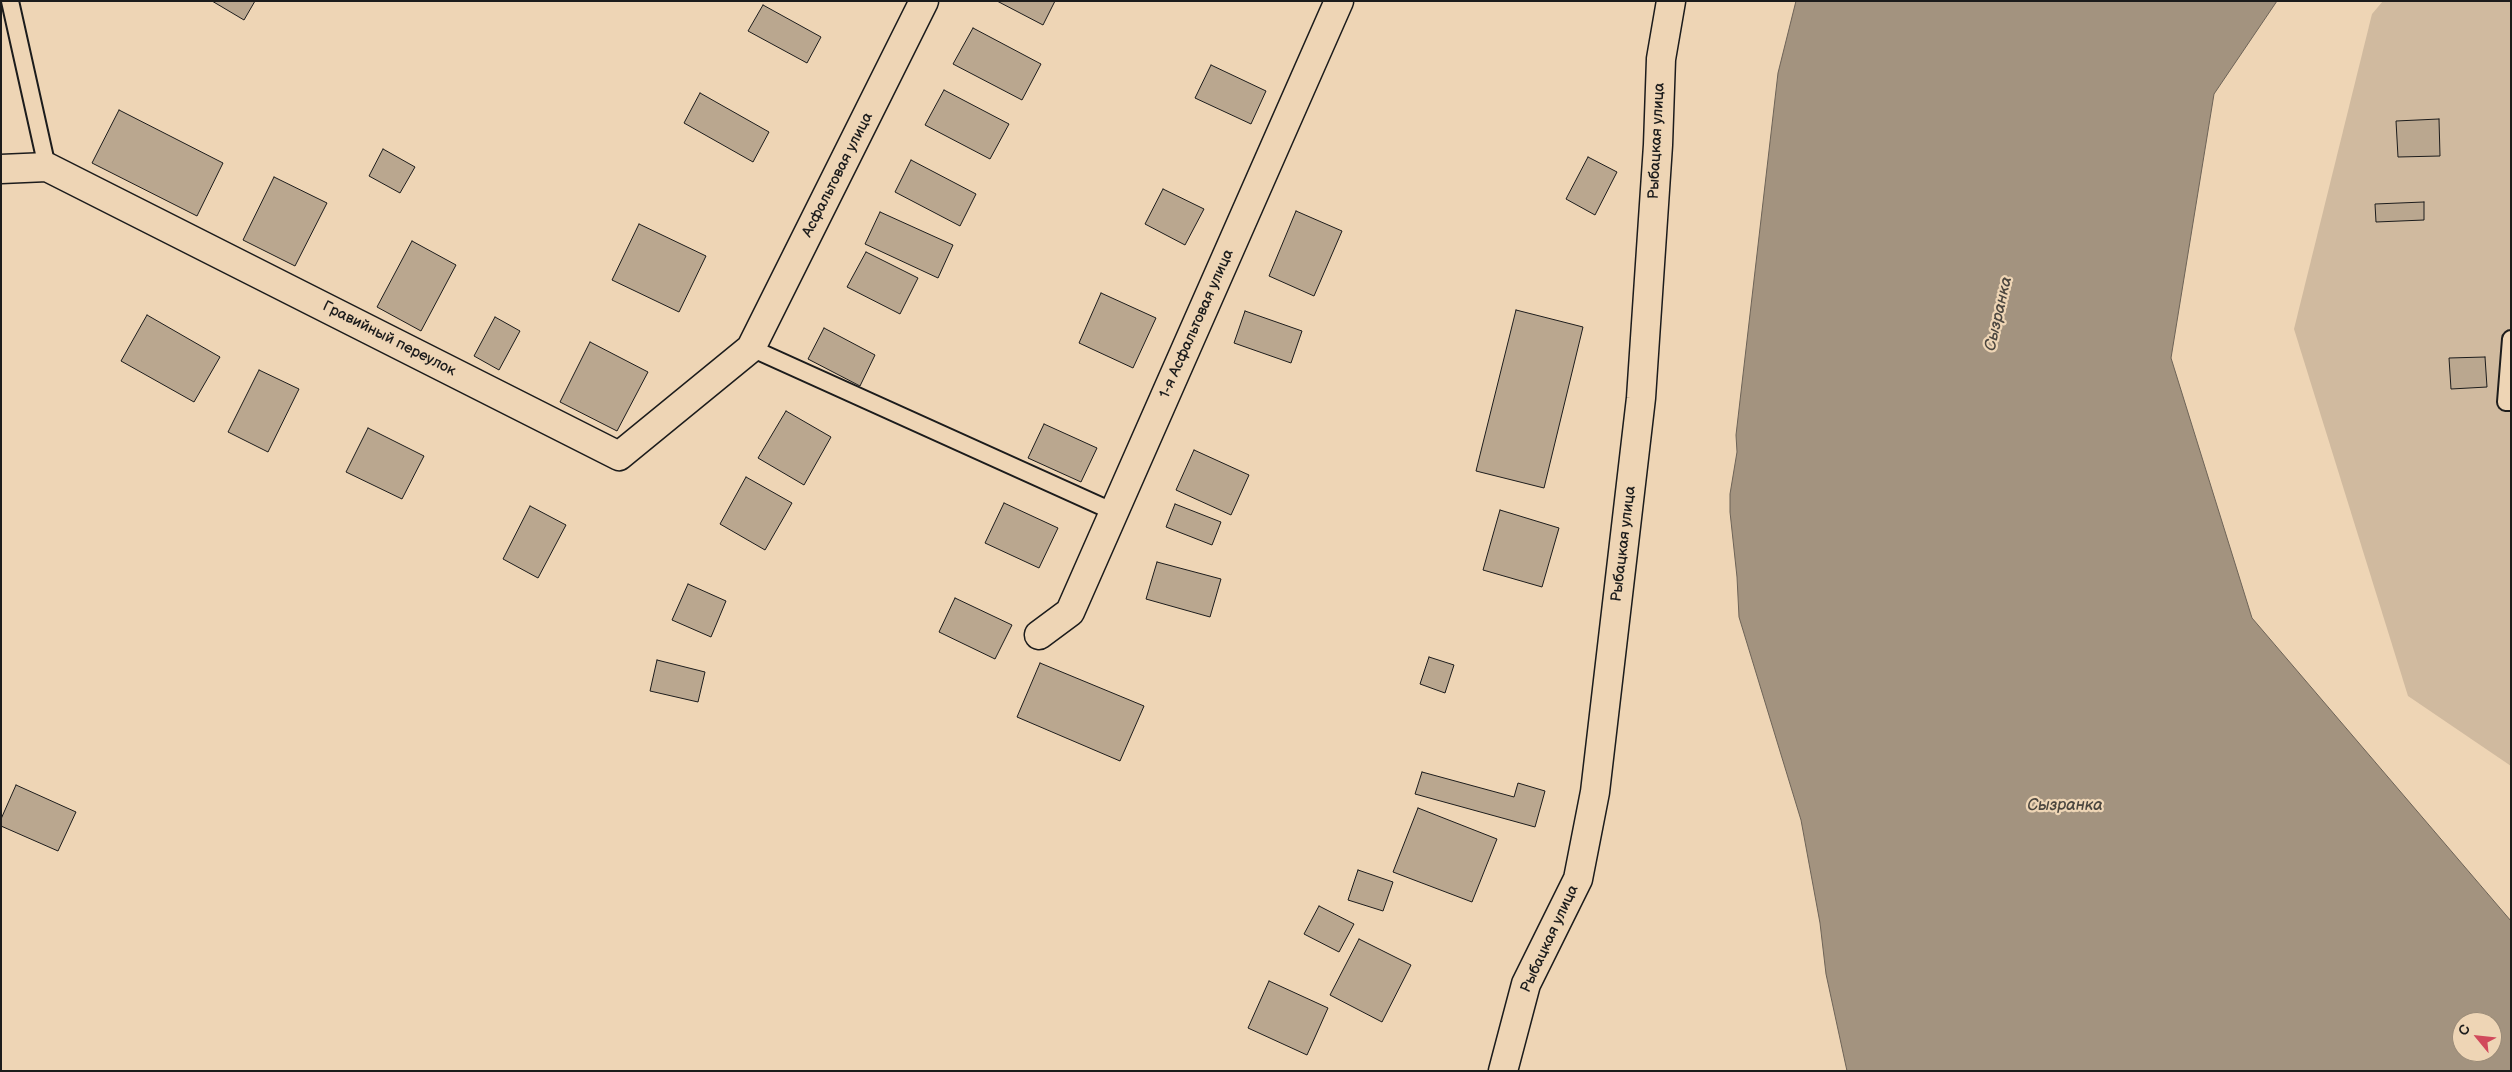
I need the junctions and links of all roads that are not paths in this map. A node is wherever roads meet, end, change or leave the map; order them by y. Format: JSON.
{"nodes":[{"id":1,"x":10,"y":1,"type":"edge"},
{"id":2,"x":924,"y":1,"type":"edge"},
{"id":3,"x":1339,"y":1,"type":"edge"},
{"id":4,"x":1671,"y":1,"type":"edge"},
{"id":5,"x":47,"y":167,"type":"junction"},
{"id":6,"x":1,"y":169,"type":"edge"},
{"id":7,"x":2511,"y":339,"type":"edge"},
{"id":8,"x":751,"y":348,"type":"junction"},
{"id":9,"x":2511,"y":402,"type":"edge"},
{"id":10,"x":1114,"y":512,"type":"junction"},
{"id":11,"x":1039,"y":635,"type":"dead end"},
{"id":12,"x":1503,"y":1071,"type":"edge"}],
"edges":[{"from":1,"to":5,"type":"lane"},
{"from":2,"to":8,"type":"street","name":"Асфальтовая улица"},
{"from":3,"to":10,"type":"street","name":"1-я Асфальтовая улица"},
{"from":4,"to":12,"type":"street","name":"Рыбацкая улица"},
{"from":5,"to":6,"type":"street","name":"Гравийный переулок"},
{"from":5,"to":8,"type":"street","name":"Гравийный переулок"},
{"from":7,"to":9,"type":"lane"},
{"from":8,"to":10,"type":"lane"},
{"from":10,"to":11,"type":"street","name":"1-я Асфальтовая улица"}]}
